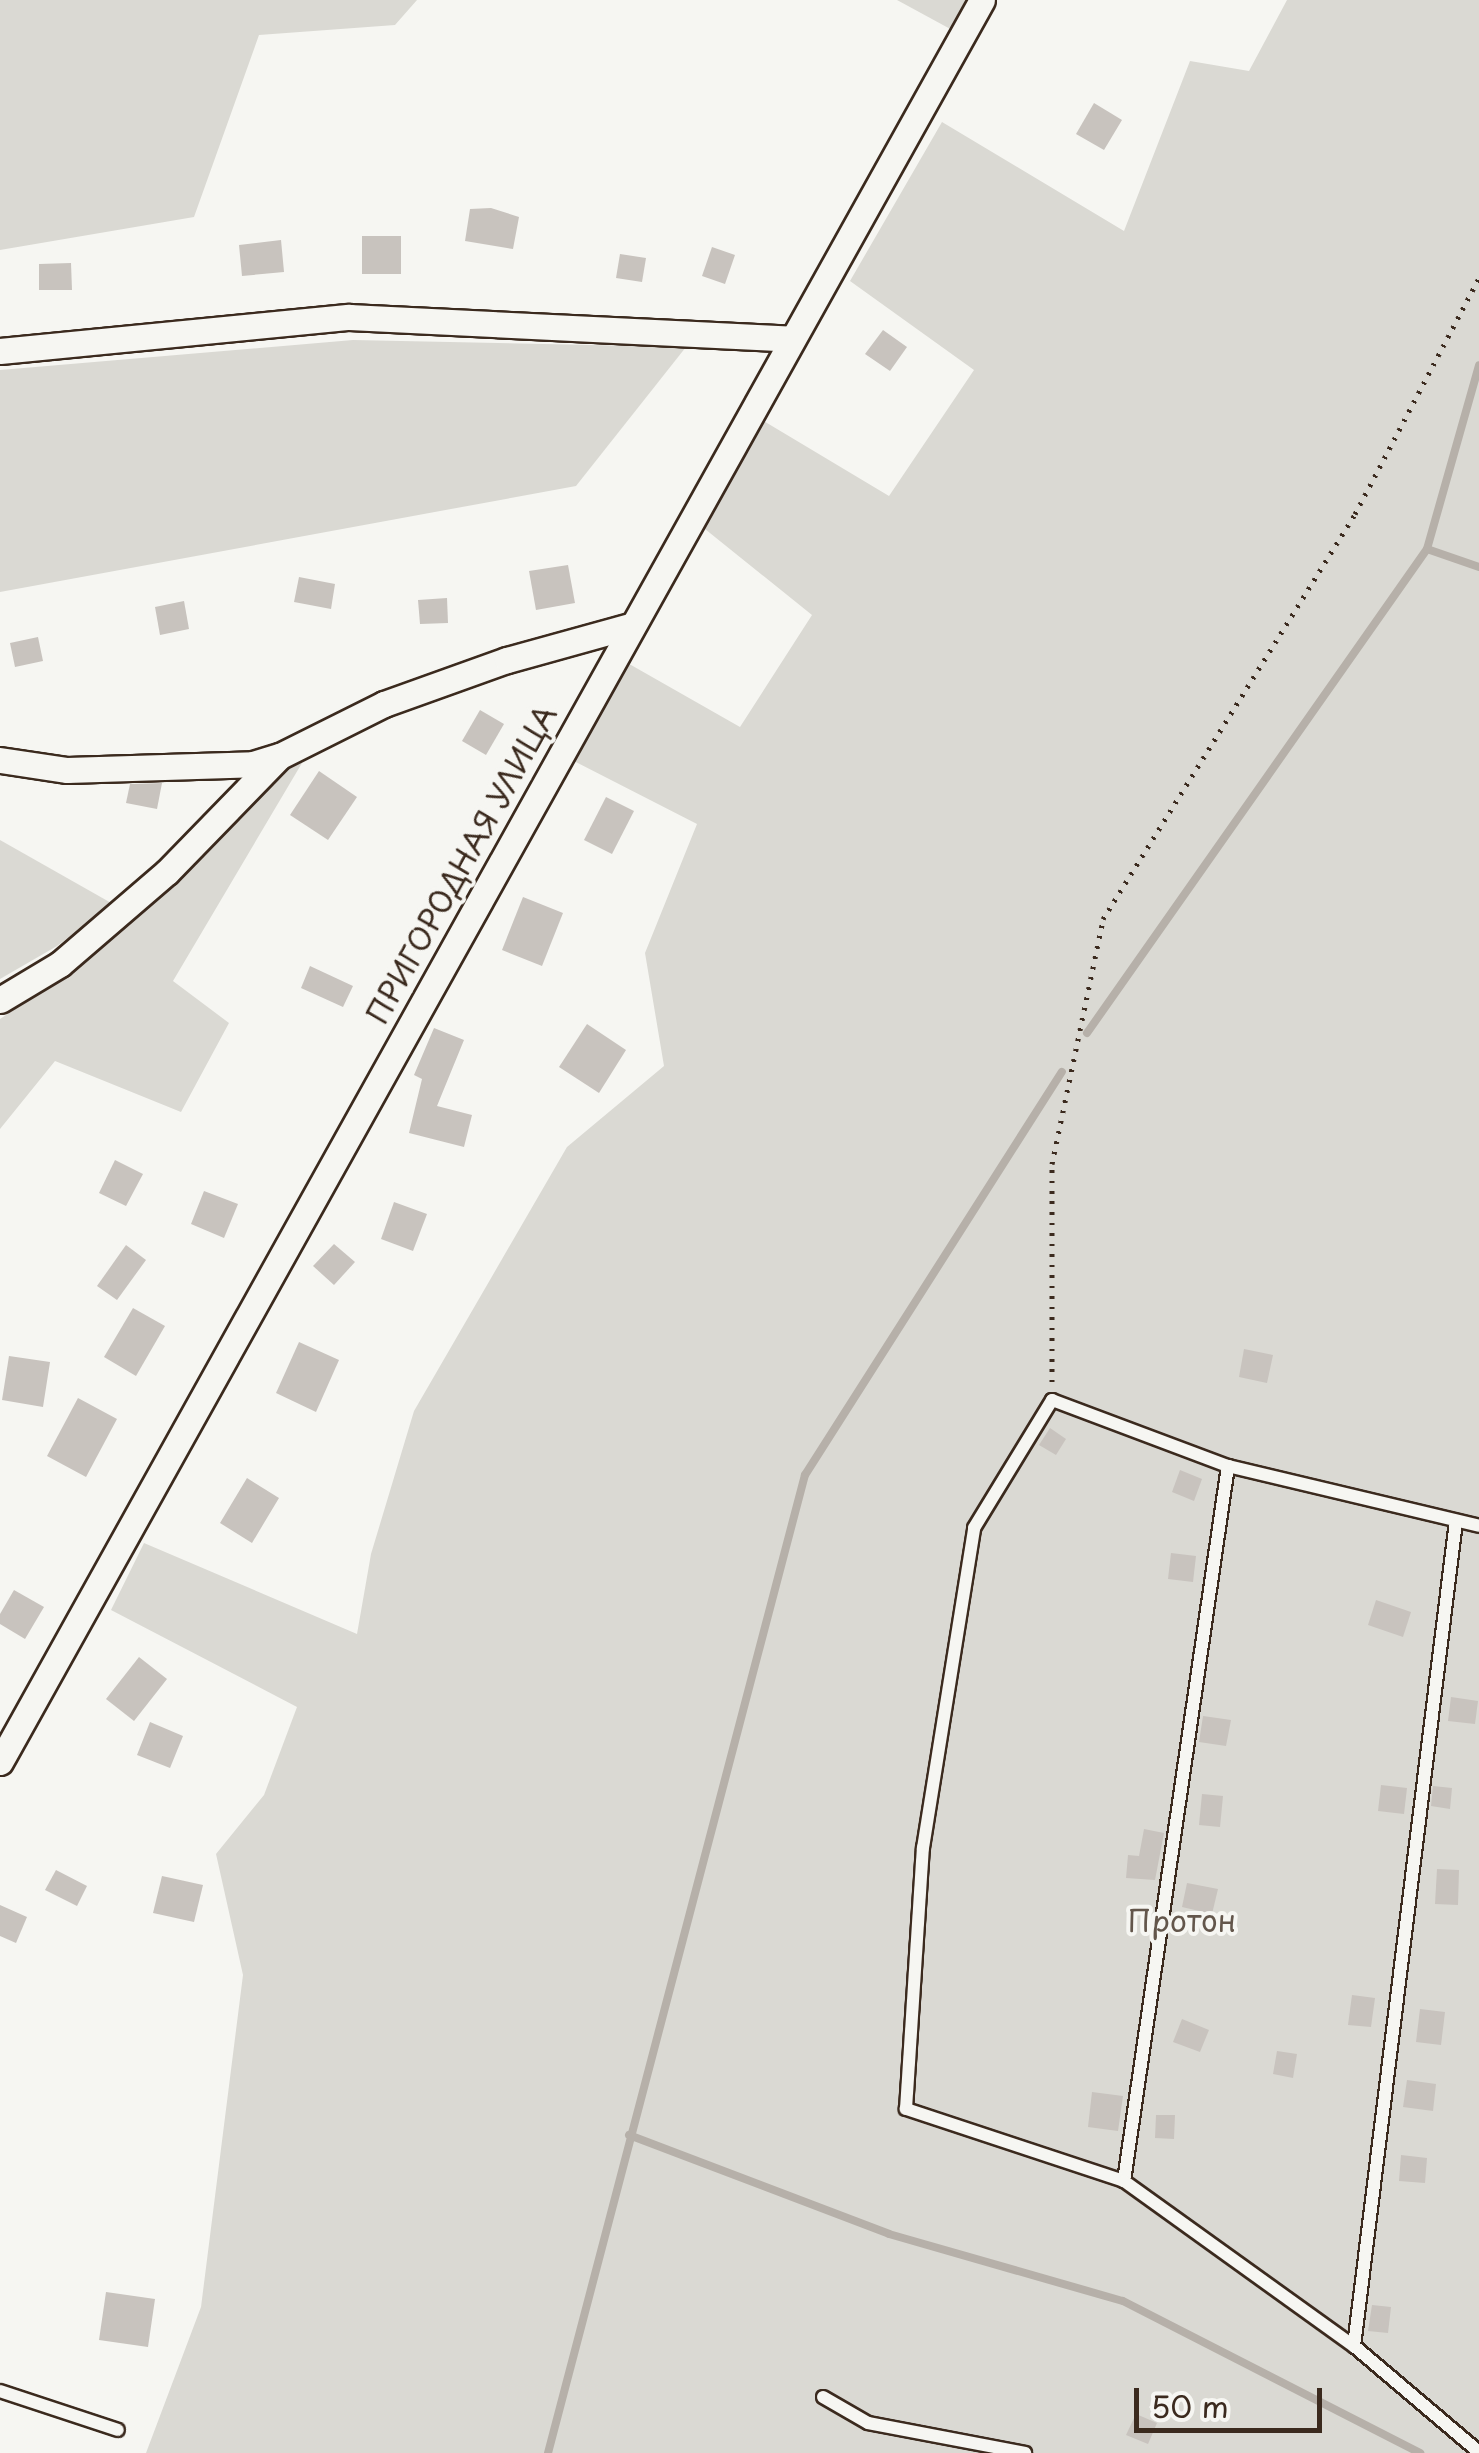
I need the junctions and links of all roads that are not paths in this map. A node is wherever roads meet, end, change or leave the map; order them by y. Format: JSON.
{"nodes":[{"id":1,"x":982,"y":0,"type":"edge"},
{"id":2,"x":792,"y":339,"type":"junction"},
{"id":3,"x":0,"y":351,"type":"edge"},
{"id":4,"x":630,"y":626,"type":"junction"},
{"id":5,"x":280,"y":756,"type":"junction"},
{"id":6,"x":0,"y":760,"type":"edge"},
{"id":7,"x":0,"y":1000,"type":"edge"},
{"id":8,"x":1228,"y":1466,"type":"junction"},
{"id":9,"x":1456,"y":1521,"type":"junction"},
{"id":10,"x":1479,"y":1526,"type":"edge"},
{"id":11,"x":8,"y":1731,"type":"edge"},
{"id":12,"x":0,"y":1762,"type":"edge"},
{"id":13,"x":1124,"y":2181,"type":"junction"},
{"id":14,"x":1354,"y":2346,"type":"junction"},
{"id":15,"x":0,"y":2390,"type":"edge"},
{"id":16,"x":823,"y":2398,"type":"dead end"},
{"id":17,"x":118,"y":2430,"type":"dead end"},
{"id":18,"x":1479,"y":2452,"type":"edge"},
{"id":19,"x":1025,"y":2453,"type":"edge"}],
"edges":[{"from":1,"to":2,"type":"street","name":"ПРИГОРОДНАЯ УЛИЦА"},
{"from":2,"to":3,"type":"street"},
{"from":2,"to":4,"type":"street","name":"ПРИГОРОДНАЯ УЛИЦА"},
{"from":4,"to":5,"type":"street"},
{"from":4,"to":11,"type":"street","name":"ПРИГОРОДНАЯ УЛИЦА"},
{"from":5,"to":6,"type":"street"},
{"from":5,"to":7,"type":"street"},
{"from":8,"to":9,"type":"lane"},
{"from":8,"to":13,"type":"lane"},
{"from":8,"to":13,"type":"lane"},
{"from":9,"to":10,"type":"lane"},
{"from":9,"to":14,"type":"lane"},
{"from":11,"to":12,"type":"street","name":"ПРИГОРОДНАЯ УЛИЦА"},
{"from":13,"to":14,"type":"lane"},
{"from":14,"to":18,"type":"lane"},
{"from":15,"to":17,"type":"lane"},
{"from":16,"to":19,"type":"lane"}]}
